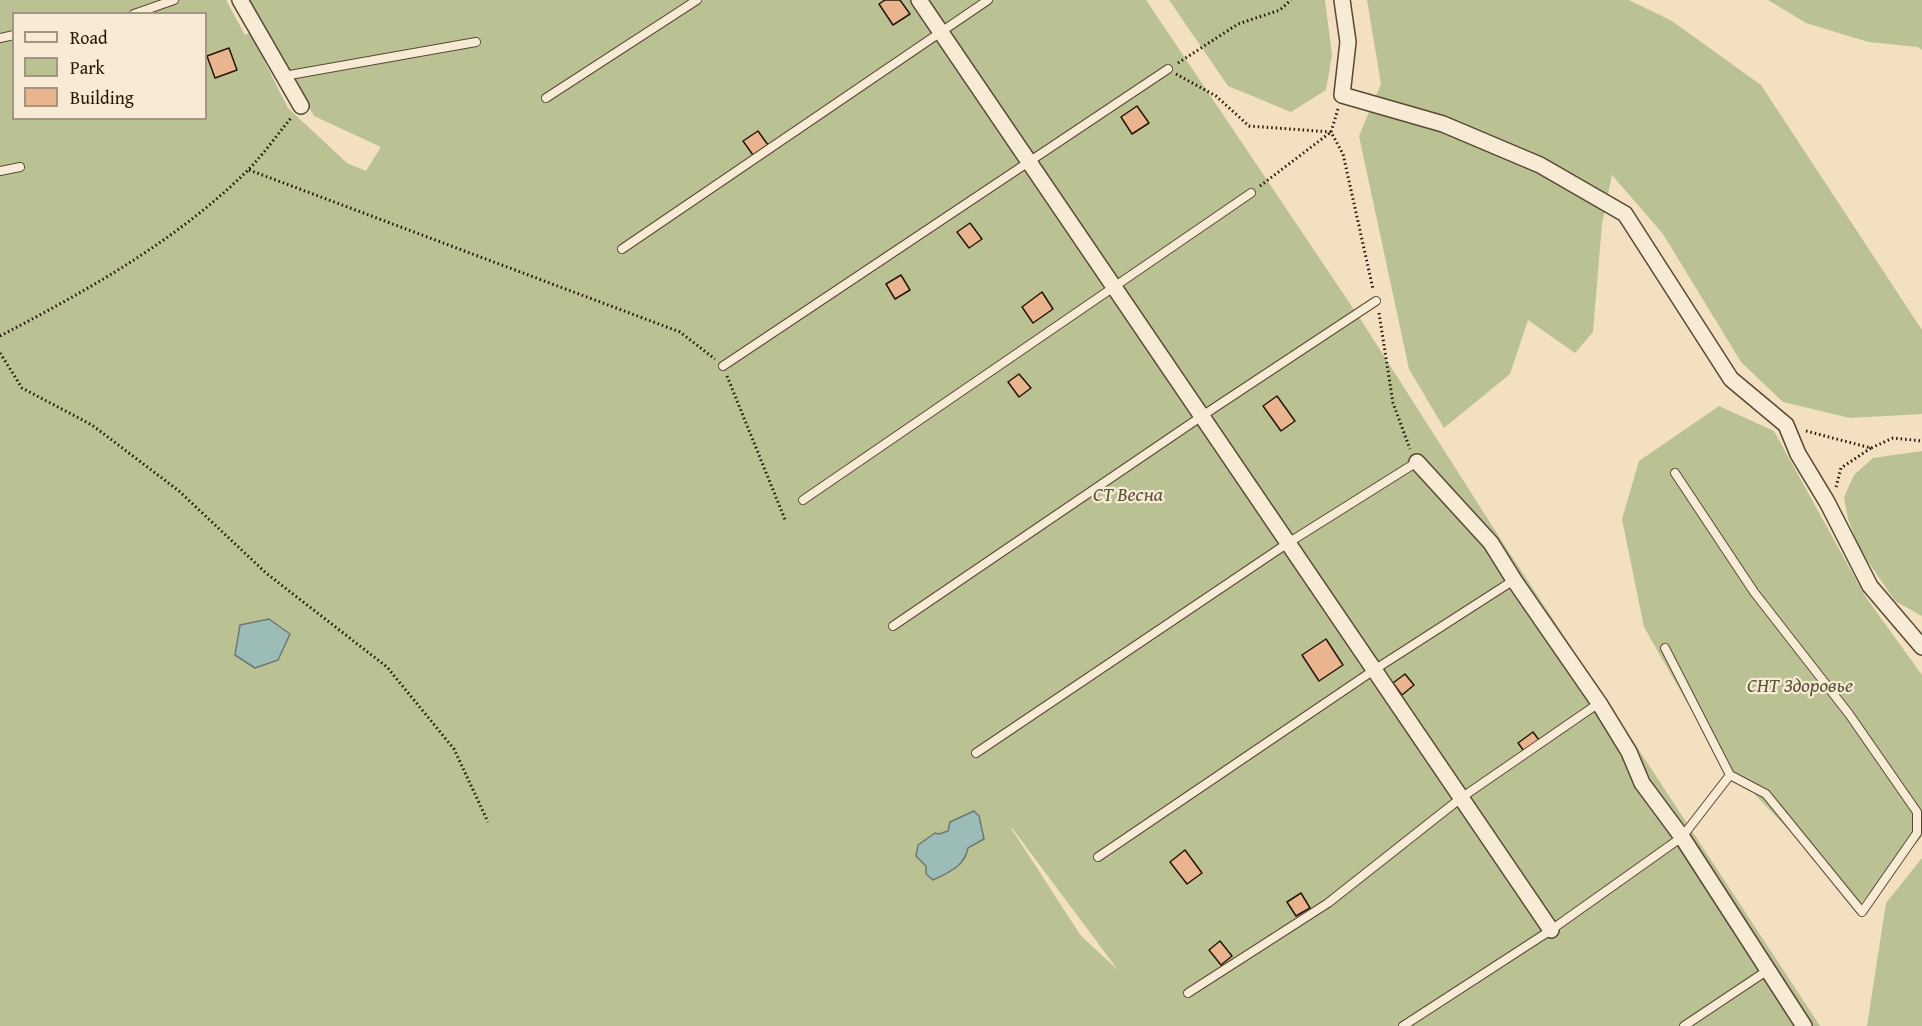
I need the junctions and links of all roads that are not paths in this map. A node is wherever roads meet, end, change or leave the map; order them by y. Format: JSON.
{"nodes":[{"id":1,"x":174,"y":0,"type":"edge"},
{"id":2,"x":240,"y":0,"type":"edge"},
{"id":3,"x":697,"y":0,"type":"edge"},
{"id":4,"x":919,"y":0,"type":"edge"},
{"id":5,"x":988,"y":0,"type":"edge"},
{"id":6,"x":1342,"y":0,"type":"edge"},
{"id":7,"x":140,"y":12,"type":"edge"},
{"id":8,"x":942,"y":32,"type":"junction"},
{"id":9,"x":476,"y":42,"type":"dead end"},
{"id":10,"x":1168,"y":69,"type":"road end"},
{"id":11,"x":284,"y":76,"type":"junction"},
{"id":12,"x":546,"y":98,"type":"dead end"},
{"id":13,"x":301,"y":106,"type":"road end"},
{"id":14,"x":1029,"y":160,"type":"junction"},
{"id":15,"x":20,"y":167,"type":"dead end"},
{"id":16,"x":0,"y":171,"type":"edge"},
{"id":17,"x":1251,"y":193,"type":"road end"},
{"id":18,"x":622,"y":249,"type":"dead end"},
{"id":19,"x":1115,"y":288,"type":"junction"},
{"id":20,"x":1376,"y":301,"type":"road end"},
{"id":21,"x":723,"y":366,"type":"road end"},
{"id":22,"x":1202,"y":416,"type":"junction"},
{"id":23,"x":1417,"y":462,"type":"joint"},
{"id":24,"x":1675,"y":473,"type":"dead end"},
{"id":25,"x":803,"y":500,"type":"dead end"},
{"id":26,"x":1288,"y":543,"type":"junction"},
{"id":27,"x":1514,"y":580,"type":"junction"},
{"id":28,"x":893,"y":626,"type":"dead end"},
{"id":29,"x":1922,"y":647,"type":"edge"},
{"id":30,"x":1665,"y":648,"type":"dead end"},
{"id":31,"x":1374,"y":670,"type":"junction"},
{"id":32,"x":1599,"y":703,"type":"junction"},
{"id":33,"x":976,"y":753,"type":"dead end"},
{"id":34,"x":1730,"y":775,"type":"junction"},
{"id":35,"x":1461,"y":798,"type":"junction"},
{"id":36,"x":1682,"y":837,"type":"junction"},
{"id":37,"x":1098,"y":856,"type":"dead end"},
{"id":38,"x":1551,"y":930,"type":"junction"},
{"id":39,"x":1768,"y":970,"type":"junction"},
{"id":40,"x":1188,"y":993,"type":"dead end"},
{"id":41,"x":1403,"y":1026,"type":"edge"},
{"id":42,"x":1684,"y":1026,"type":"edge"},
{"id":43,"x":1804,"y":1026,"type":"edge"}],
"edges":[{"from":1,"to":7,"type":"lane"},
{"from":2,"to":11,"type":"street"},
{"from":3,"to":12,"type":"lane"},
{"from":4,"to":8,"type":"street"},
{"from":5,"to":8,"type":"lane"},
{"from":6,"to":29,"type":"street"},
{"from":8,"to":14,"type":"street"},
{"from":8,"to":18,"type":"lane"},
{"from":9,"to":11,"type":"lane"},
{"from":10,"to":14,"type":"lane"},
{"from":11,"to":13,"type":"street"},
{"from":14,"to":19,"type":"street"},
{"from":14,"to":21,"type":"lane"},
{"from":15,"to":16,"type":"lane"},
{"from":17,"to":19,"type":"lane"},
{"from":19,"to":22,"type":"street"},
{"from":19,"to":25,"type":"lane"},
{"from":20,"to":22,"type":"lane"},
{"from":22,"to":26,"type":"street"},
{"from":22,"to":28,"type":"lane"},
{"from":23,"to":26,"type":"lane"},
{"from":23,"to":27,"type":"street"},
{"from":24,"to":34,"type":"lane"},
{"from":26,"to":31,"type":"street"},
{"from":26,"to":33,"type":"lane"},
{"from":27,"to":31,"type":"lane"},
{"from":27,"to":32,"type":"street"},
{"from":30,"to":34,"type":"lane"},
{"from":31,"to":35,"type":"street"},
{"from":31,"to":37,"type":"lane"},
{"from":32,"to":35,"type":"lane"},
{"from":32,"to":36,"type":"street"},
{"from":34,"to":36,"type":"lane"},
{"from":35,"to":38,"type":"street"},
{"from":35,"to":40,"type":"lane"},
{"from":36,"to":38,"type":"lane"},
{"from":36,"to":39,"type":"street"},
{"from":38,"to":41,"type":"lane"},
{"from":39,"to":42,"type":"lane"},
{"from":39,"to":43,"type":"street"}]}
